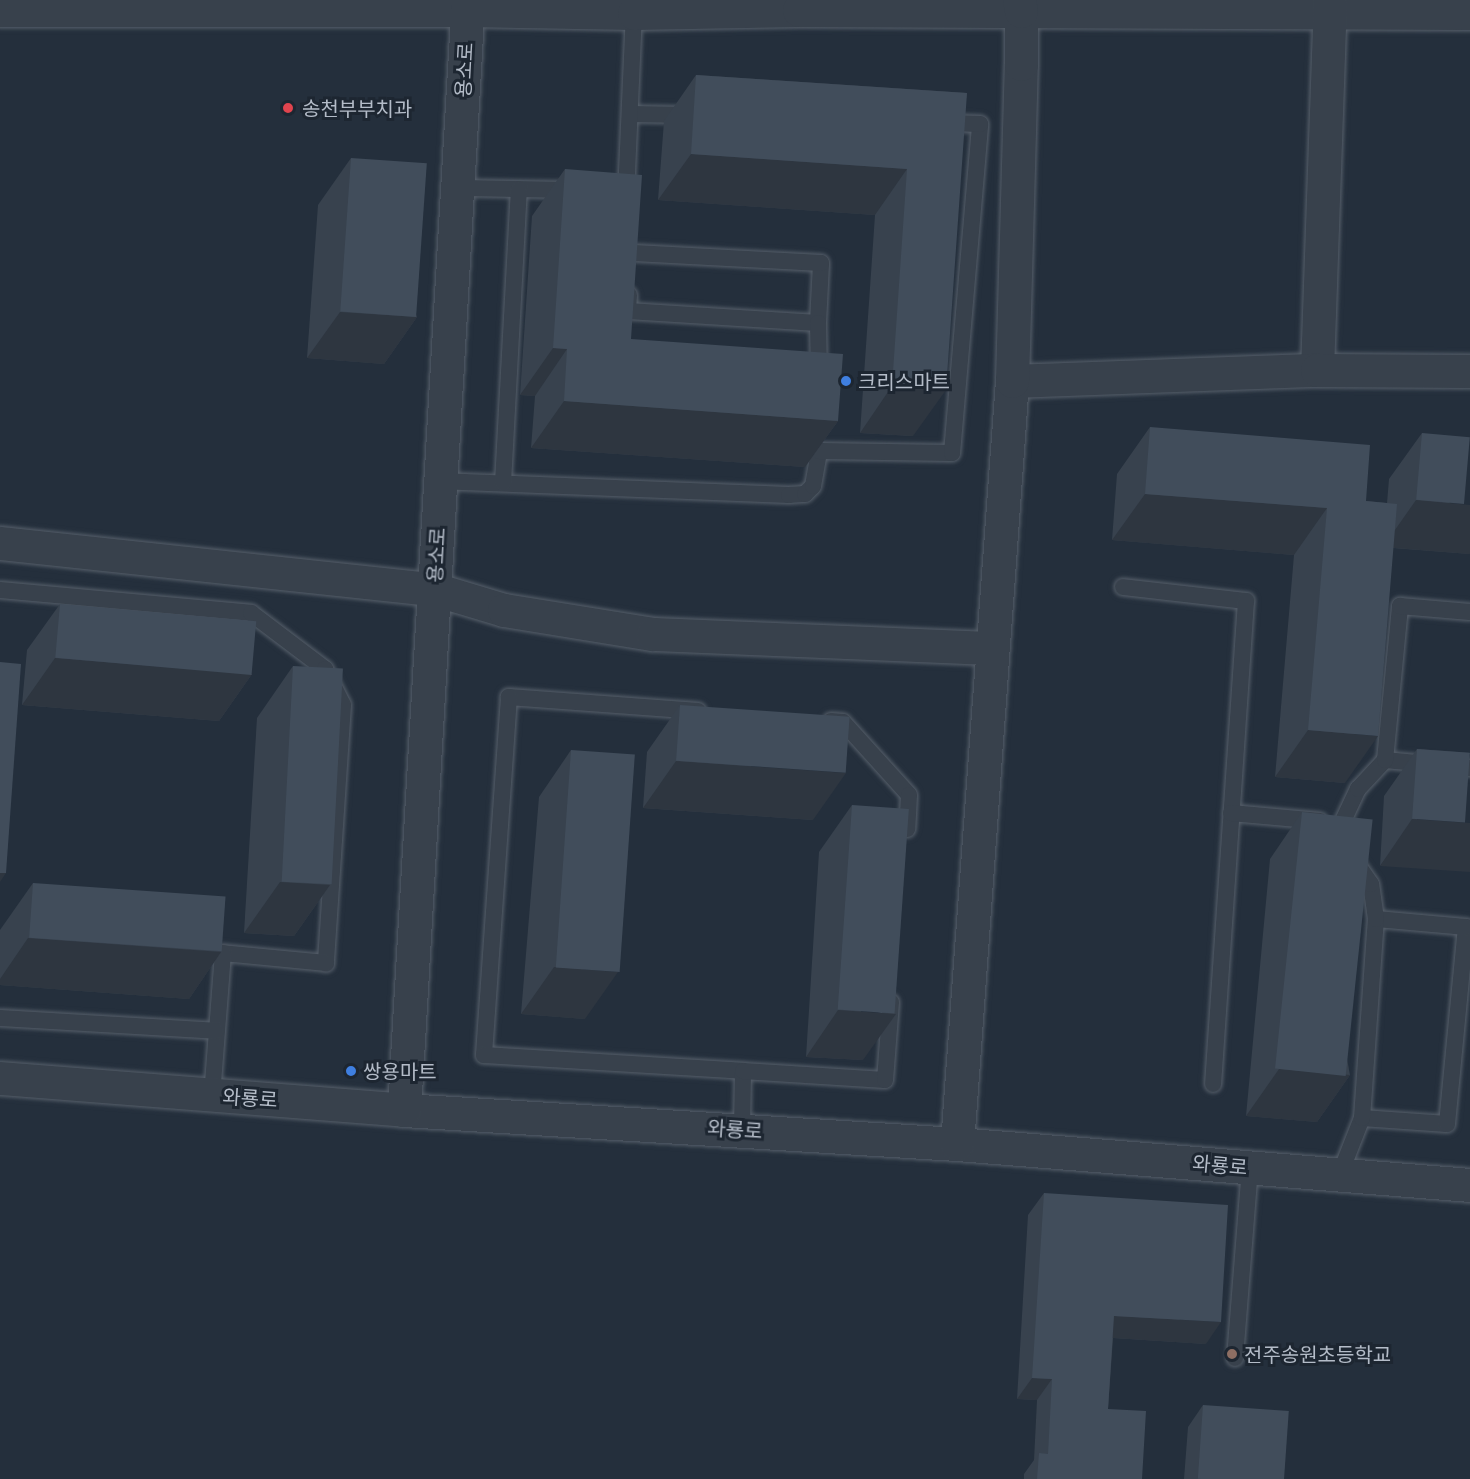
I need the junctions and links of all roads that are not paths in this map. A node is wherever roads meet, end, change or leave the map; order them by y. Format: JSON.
{"nodes":[{"id":1,"x":467,"y":5,"type":"edge"},
{"id":2,"x":810,"y":5,"type":"edge"},
{"id":3,"x":1020,"y":6,"type":"edge"},
{"id":4,"x":1331,"y":6,"type":"edge"},
{"id":5,"x":0,"y":10,"type":"edge"},
{"id":6,"x":634,"y":13,"type":"junction"},
{"id":7,"x":1470,"y":13,"type":"edge"},
{"id":8,"x":630,"y":114,"type":"junction"},
{"id":9,"x":700,"y":116,"type":"edge"},
{"id":10,"x":922,"y":122,"type":"edge"},
{"id":11,"x":458,"y":188,"type":"junction"},
{"id":12,"x":519,"y":189,"type":"junction"},
{"id":13,"x":590,"y":191,"type":"edge"},
{"id":14,"x":628,"y":212,"type":"edge"},
{"id":15,"x":631,"y":233,"type":"edge"},
{"id":16,"x":632,"y":265,"type":"junction"},
{"id":17,"x":818,"y":323,"type":"junction"},
{"id":18,"x":1317,"y":370,"type":"junction"},
{"id":19,"x":1470,"y":371,"type":"edge"},
{"id":20,"x":1012,"y":381,"type":"junction"},
{"id":21,"x":819,"y":393,"type":"edge"},
{"id":22,"x":440,"y":481,"type":"junction"},
{"id":23,"x":503,"y":483,"type":"junction"},
{"id":24,"x":0,"y":543,"type":"edge"},
{"id":25,"x":1123,"y":587,"type":"dead end"},
{"id":26,"x":434,"y":589,"type":"junction"},
{"id":27,"x":0,"y":590,"type":"edge"},
{"id":28,"x":1470,"y":612,"type":"edge"},
{"id":29,"x":991,"y":648,"type":"junction"},
{"id":30,"x":712,"y":712,"type":"edge"},
{"id":31,"x":819,"y":720,"type":"edge"},
{"id":32,"x":1385,"y":760,"type":"junction"},
{"id":33,"x":1470,"y":768,"type":"edge"},
{"id":34,"x":1231,"y":813,"type":"junction"},
{"id":35,"x":1342,"y":823,"type":"junction"},
{"id":36,"x":905,"y":843,"type":"edge"},
{"id":37,"x":1376,"y":919,"type":"junction"},
{"id":38,"x":893,"y":985,"type":"edge"},
{"id":39,"x":0,"y":1018,"type":"edge"},
{"id":40,"x":216,"y":1031,"type":"junction"},
{"id":41,"x":743,"y":1071,"type":"junction"},
{"id":42,"x":0,"y":1078,"type":"edge"},
{"id":43,"x":1213,"y":1084,"type":"dead end"},
{"id":44,"x":212,"y":1095,"type":"junction"},
{"id":45,"x":404,"y":1110,"type":"junction"},
{"id":46,"x":1362,"y":1118,"type":"junction"},
{"id":47,"x":742,"y":1129,"type":"junction"},
{"id":48,"x":957,"y":1144,"type":"junction"},
{"id":49,"x":1250,"y":1167,"type":"junction"},
{"id":50,"x":1340,"y":1174,"type":"junction"},
{"id":51,"x":1470,"y":1185,"type":"edge"},
{"id":52,"x":1235,"y":1358,"type":"dead end"}],
"edges":[{"from":1,"to":5,"type":"street"},
{"from":1,"to":6,"type":"street"},
{"from":1,"to":11,"type":"street","name":"용소로"},
{"from":2,"to":3,"type":"street"},
{"from":2,"to":6,"type":"street"},
{"from":3,"to":4,"type":"street"},
{"from":3,"to":20,"type":"street"},
{"from":4,"to":7,"type":"street"},
{"from":4,"to":18,"type":"street"},
{"from":6,"to":8,"type":"lane"},
{"from":8,"to":9,"type":"lane"},
{"from":8,"to":14,"type":"lane"},
{"from":10,"to":23,"type":"lane"},
{"from":11,"to":12,"type":"lane"},
{"from":11,"to":22,"type":"street","name":"용소로"},
{"from":12,"to":13,"type":"lane"},
{"from":12,"to":23,"type":"lane"},
{"from":15,"to":16,"type":"lane"},
{"from":16,"to":17,"type":"lane"},
{"from":16,"to":17,"type":"lane"},
{"from":17,"to":21,"type":"lane"},
{"from":18,"to":19,"type":"street"},
{"from":18,"to":20,"type":"street"},
{"from":20,"to":29,"type":"street"},
{"from":22,"to":23,"type":"lane"},
{"from":22,"to":26,"type":"street","name":"용소로"},
{"from":24,"to":26,"type":"street"},
{"from":25,"to":34,"type":"lane"},
{"from":26,"to":29,"type":"street"},
{"from":26,"to":45,"type":"street","name":"용소로"},
{"from":27,"to":40,"type":"lane"},
{"from":28,"to":32,"type":"lane"},
{"from":29,"to":48,"type":"street"},
{"from":30,"to":41,"type":"lane"},
{"from":31,"to":36,"type":"lane"},
{"from":32,"to":33,"type":"lane"},
{"from":32,"to":35,"type":"lane"},
{"from":34,"to":35,"type":"lane"},
{"from":34,"to":43,"type":"lane"},
{"from":35,"to":37,"type":"lane"},
{"from":37,"to":46,"type":"lane"},
{"from":37,"to":46,"type":"lane"},
{"from":38,"to":41,"type":"lane"},
{"from":39,"to":40,"type":"lane"},
{"from":40,"to":44,"type":"lane"},
{"from":41,"to":47,"type":"lane"},
{"from":42,"to":44,"type":"street","name":"와룡로"},
{"from":44,"to":45,"type":"street","name":"와룡로"},
{"from":45,"to":47,"type":"street","name":"와룡로"},
{"from":46,"to":50,"type":"lane"},
{"from":47,"to":48,"type":"street","name":"와룡로"},
{"from":48,"to":49,"type":"street","name":"와룡로"},
{"from":49,"to":50,"type":"street","name":"와룡로"},
{"from":49,"to":52,"type":"lane"},
{"from":50,"to":51,"type":"street","name":"와룡로"}]}
